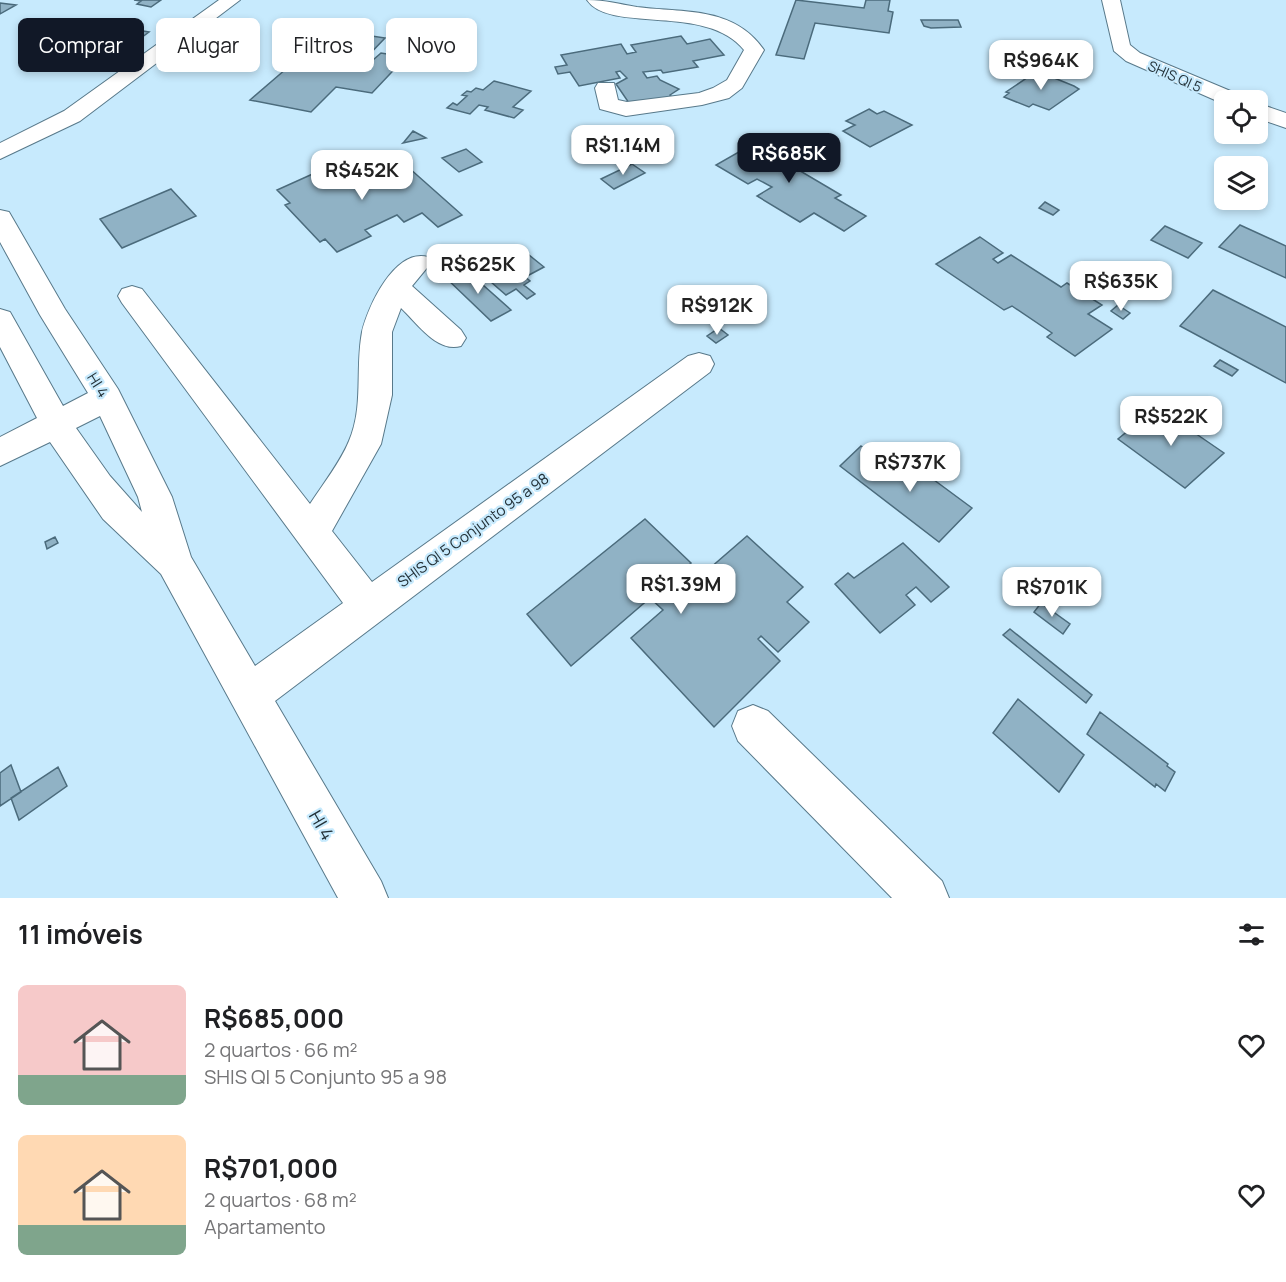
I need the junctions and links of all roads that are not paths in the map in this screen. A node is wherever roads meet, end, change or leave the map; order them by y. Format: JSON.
{"nodes":[{"id":1,"x":231,"y":0,"type":"edge"},
{"id":2,"x":596,"y":0,"type":"edge"},
{"id":3,"x":1111,"y":0,"type":"edge"},
{"id":4,"x":606,"y":88,"type":"dead end"},
{"id":5,"x":1214,"y":93,"type":"edge"},
{"id":6,"x":1268,"y":114,"type":"edge"},
{"id":7,"x":67,"y":118,"type":"junction"},
{"id":8,"x":1286,"y":121,"type":"edge"},
{"id":9,"x":0,"y":137,"type":"edge"},
{"id":10,"x":0,"y":152,"type":"edge"},
{"id":11,"x":0,"y":177,"type":"edge"},
{"id":12,"x":0,"y":218,"type":"edge"},
{"id":13,"x":418,"y":262,"type":"dead end"},
{"id":14,"x":395,"y":286,"type":"junction"},
{"id":15,"x":132,"y":296,"type":"dead end"},
{"id":16,"x":0,"y":319,"type":"edge"},
{"id":17,"x":451,"y":338,"type":"dead end"},
{"id":18,"x":699,"y":364,"type":"dead end"},
{"id":19,"x":107,"y":398,"type":"junction"},
{"id":20,"x":57,"y":423,"type":"junction"},
{"id":21,"x":0,"y":452,"type":"edge"},
{"id":22,"x":312,"y":533,"type":"junction"},
{"id":23,"x":174,"y":563,"type":"junction"},
{"id":24,"x":368,"y":607,"type":"junction"},
{"id":25,"x":248,"y":696,"type":"junction"},
{"id":26,"x":753,"y":726,"type":"dead end"},
{"id":27,"x":364,"y":898,"type":"edge"},
{"id":28,"x":925,"y":898,"type":"edge"}],
"edges":[{"from":1,"to":7,"type":"street"},
{"from":2,"to":4,"type":"street"},
{"from":3,"to":5,"type":"street","name":"SHIS QI 5"},
{"from":6,"to":8,"type":"street"},
{"from":7,"to":9,"type":"street"},
{"from":7,"to":10,"type":"street"},
{"from":7,"to":11,"type":"street"},
{"from":12,"to":19,"type":"street","name":"HI 4"},
{"from":13,"to":14,"type":"street"},
{"from":14,"to":17,"type":"street"},
{"from":14,"to":22,"type":"street"},
{"from":15,"to":22,"type":"street"},
{"from":16,"to":20,"type":"street","name":"HI 4"},
{"from":18,"to":24,"type":"street","name":"SHIS QI 5 Conjunto 95 a 98"},
{"from":19,"to":20,"type":"street"},
{"from":19,"to":23,"type":"street","name":"HI 4"},
{"from":20,"to":21,"type":"street"},
{"from":20,"to":23,"type":"street","name":"HI 4"},
{"from":22,"to":24,"type":"street"},
{"from":23,"to":25,"type":"street","name":"HI 4"},
{"from":24,"to":25,"type":"street","name":"SHIS QI 5 Conjunto 95 a 98"},
{"from":25,"to":27,"type":"street","name":"HI 4"},
{"from":26,"to":28,"type":"street"}]}
